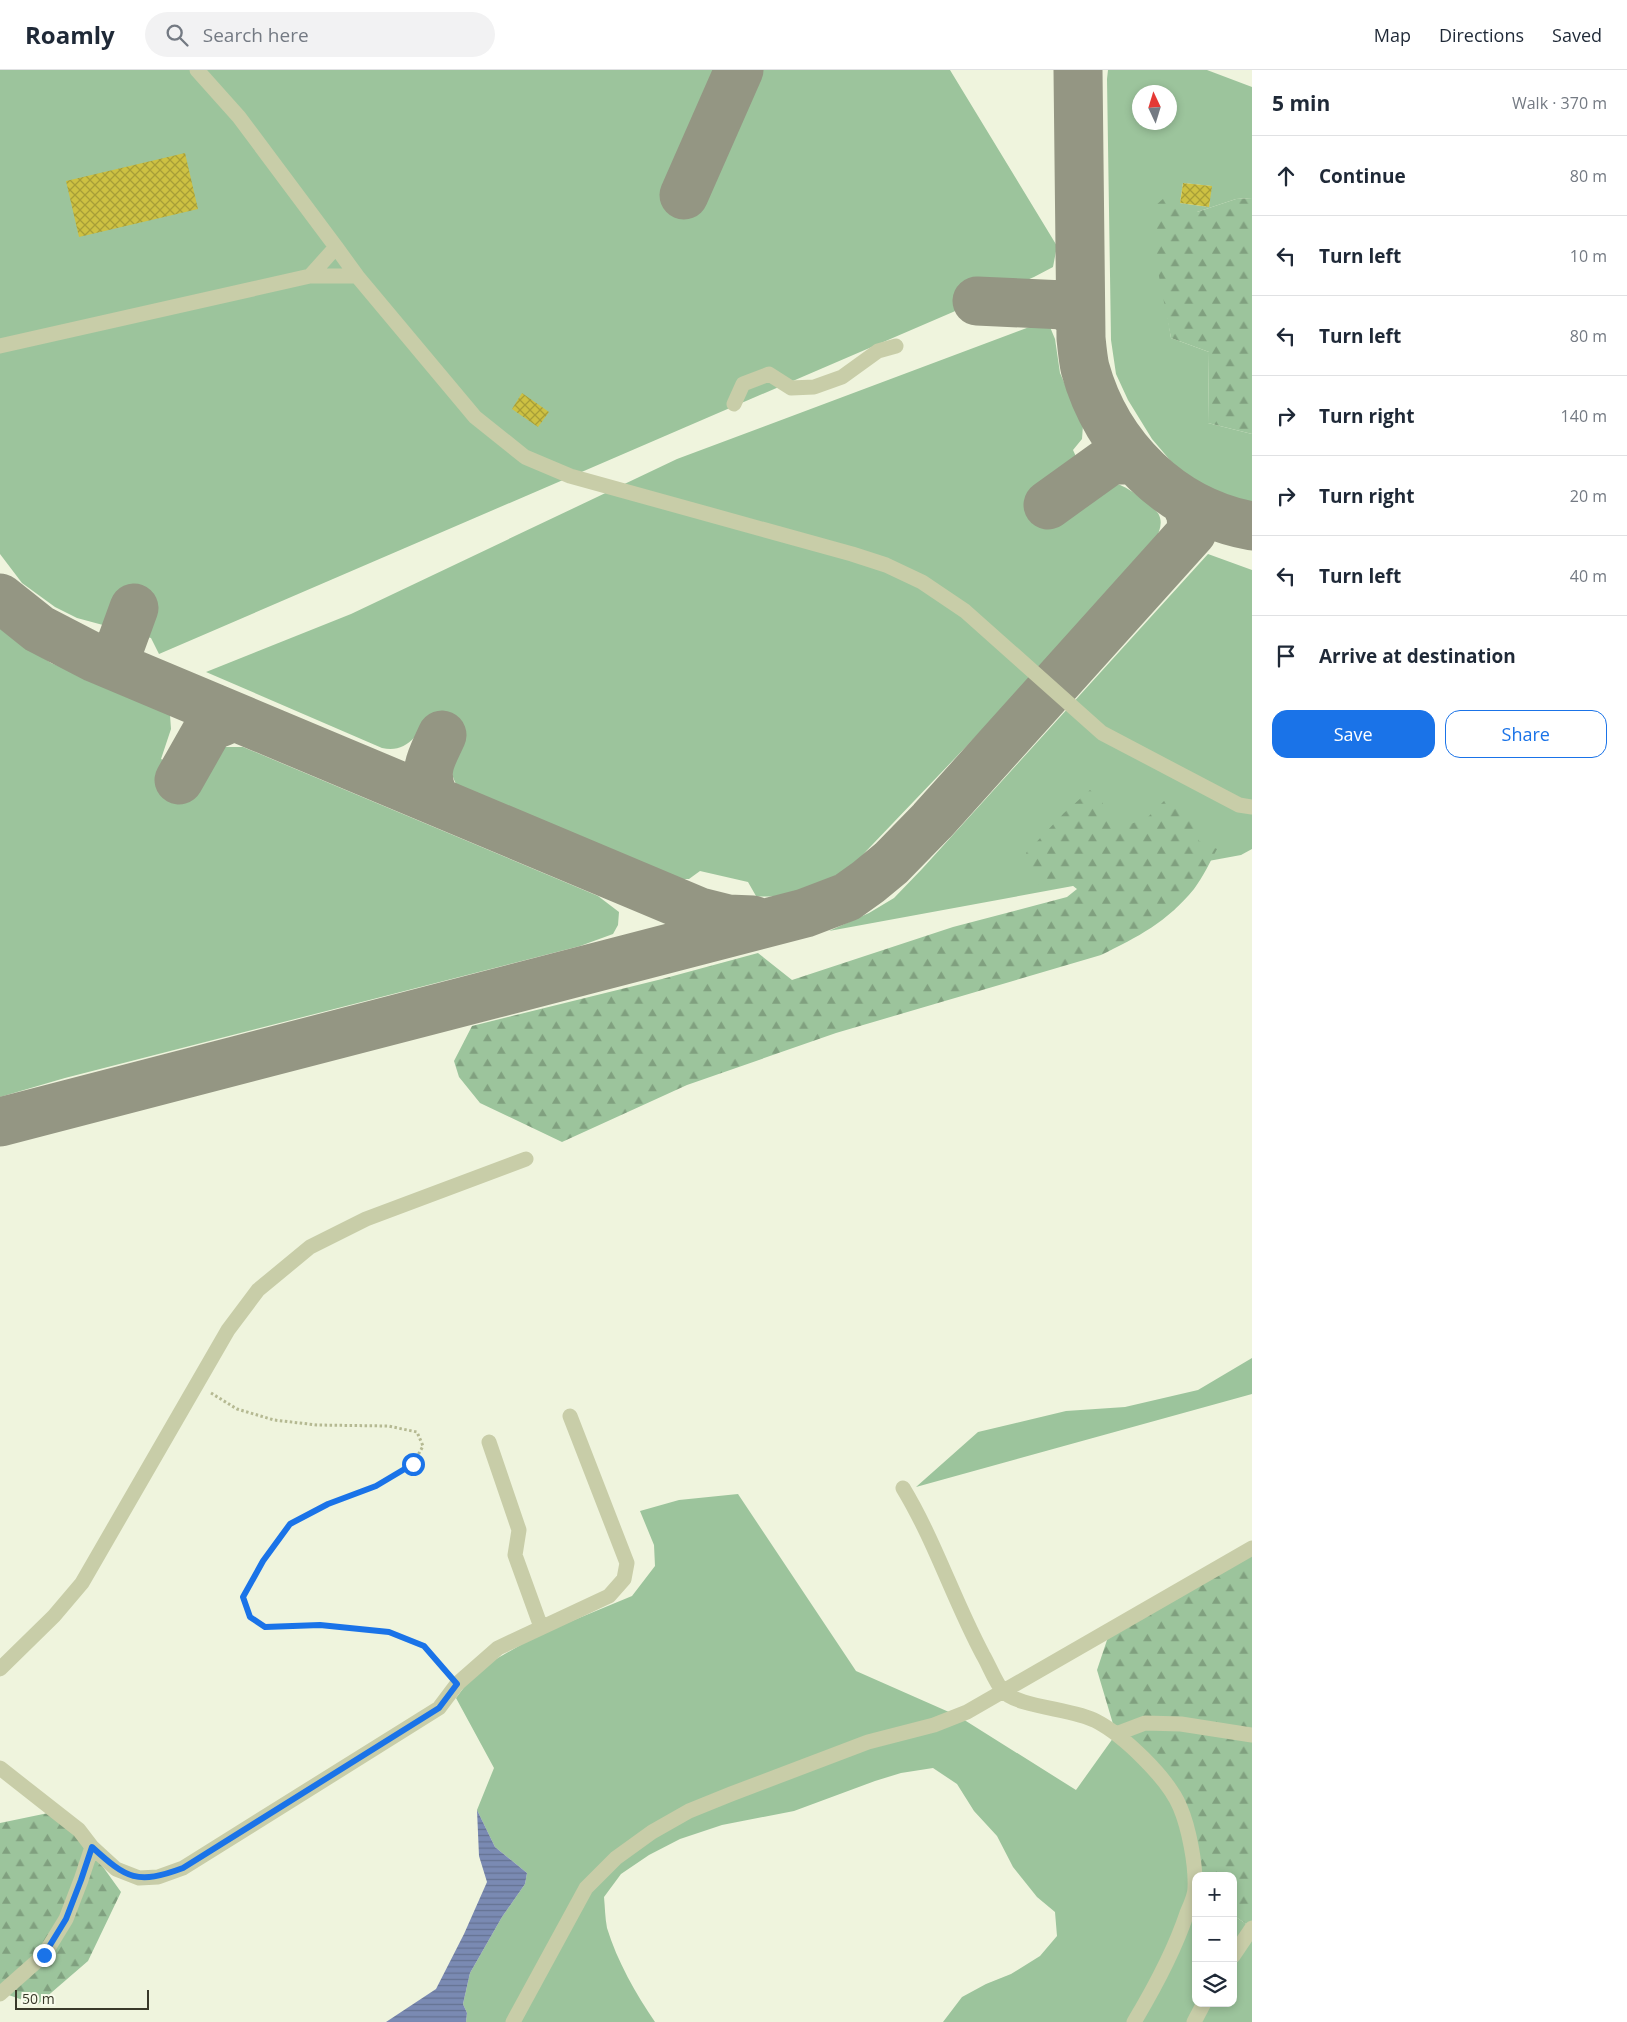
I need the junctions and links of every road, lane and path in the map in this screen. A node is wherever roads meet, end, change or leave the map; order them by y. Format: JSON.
{"nodes":[{"id":1,"x":197,"y":70,"type":"edge"},
{"id":2,"x":336,"y":247,"type":"junction"},
{"id":3,"x":310,"y":276,"type":"junction"},
{"id":4,"x":358,"y":276,"type":"junction"},
{"id":5,"x":0,"y":346,"type":"edge"},
{"id":6,"x":896,"y":346,"type":"dead end"},
{"id":7,"x":734,"y":404,"type":"dead end"},
{"id":8,"x":1252,"y":807,"type":"edge"},
{"id":9,"x":526,"y":1159,"type":"dead end"},
{"id":10,"x":207,"y":1390,"type":"dead end"},
{"id":11,"x":570,"y":1416,"type":"dead end"},
{"id":12,"x":489,"y":1442,"type":"dead end"},
{"id":13,"x":903,"y":1488,"type":"dead end"},
{"id":14,"x":1252,"y":1548,"type":"edge"},
{"id":15,"x":541,"y":1627,"type":"junction"},
{"id":16,"x":0,"y":1669,"type":"edge"},
{"id":17,"x":457,"y":1684,"type":"junction"},
{"id":18,"x":1003,"y":1692,"type":"junction"},
{"id":19,"x":1116,"y":1734,"type":"junction"},
{"id":20,"x":1252,"y":1735,"type":"edge"},
{"id":21,"x":0,"y":1768,"type":"edge"},
{"id":22,"x":92,"y":1847,"type":"junction"},
{"id":23,"x":1252,"y":1928,"type":"edge"},
{"id":24,"x":1237,"y":1950,"type":"edge"},
{"id":25,"x":0,"y":1994,"type":"edge"},
{"id":26,"x":1202,"y":2007,"type":"edge"},
{"id":27,"x":513,"y":2022,"type":"edge"},
{"id":28,"x":1134,"y":2022,"type":"edge"},
{"id":29,"x":1194,"y":2022,"type":"edge"}],
"edges":[{"from":1,"to":2,"type":"lane"},
{"from":2,"to":3,"type":"lane"},
{"from":2,"to":4,"type":"lane"},
{"from":3,"to":4,"type":"lane"},
{"from":3,"to":5,"type":"lane"},
{"from":4,"to":8,"type":"lane"},
{"from":6,"to":7,"type":"lane"},
{"from":9,"to":16,"type":"lane"},
{"from":10,"to":17,"type":"path"},
{"from":11,"to":15,"type":"lane"},
{"from":12,"to":15,"type":"lane"},
{"from":13,"to":18,"type":"lane"},
{"from":14,"to":18,"type":"lane"},
{"from":15,"to":17,"type":"lane"},
{"from":17,"to":22,"type":"lane"},
{"from":18,"to":19,"type":"lane"},
{"from":18,"to":27,"type":"lane"},
{"from":19,"to":20,"type":"lane"},
{"from":19,"to":28,"type":"lane"},
{"from":21,"to":22,"type":"lane"},
{"from":22,"to":25,"type":"lane"},
{"from":23,"to":24,"type":"lane"},
{"from":26,"to":29,"type":"lane"}]}
